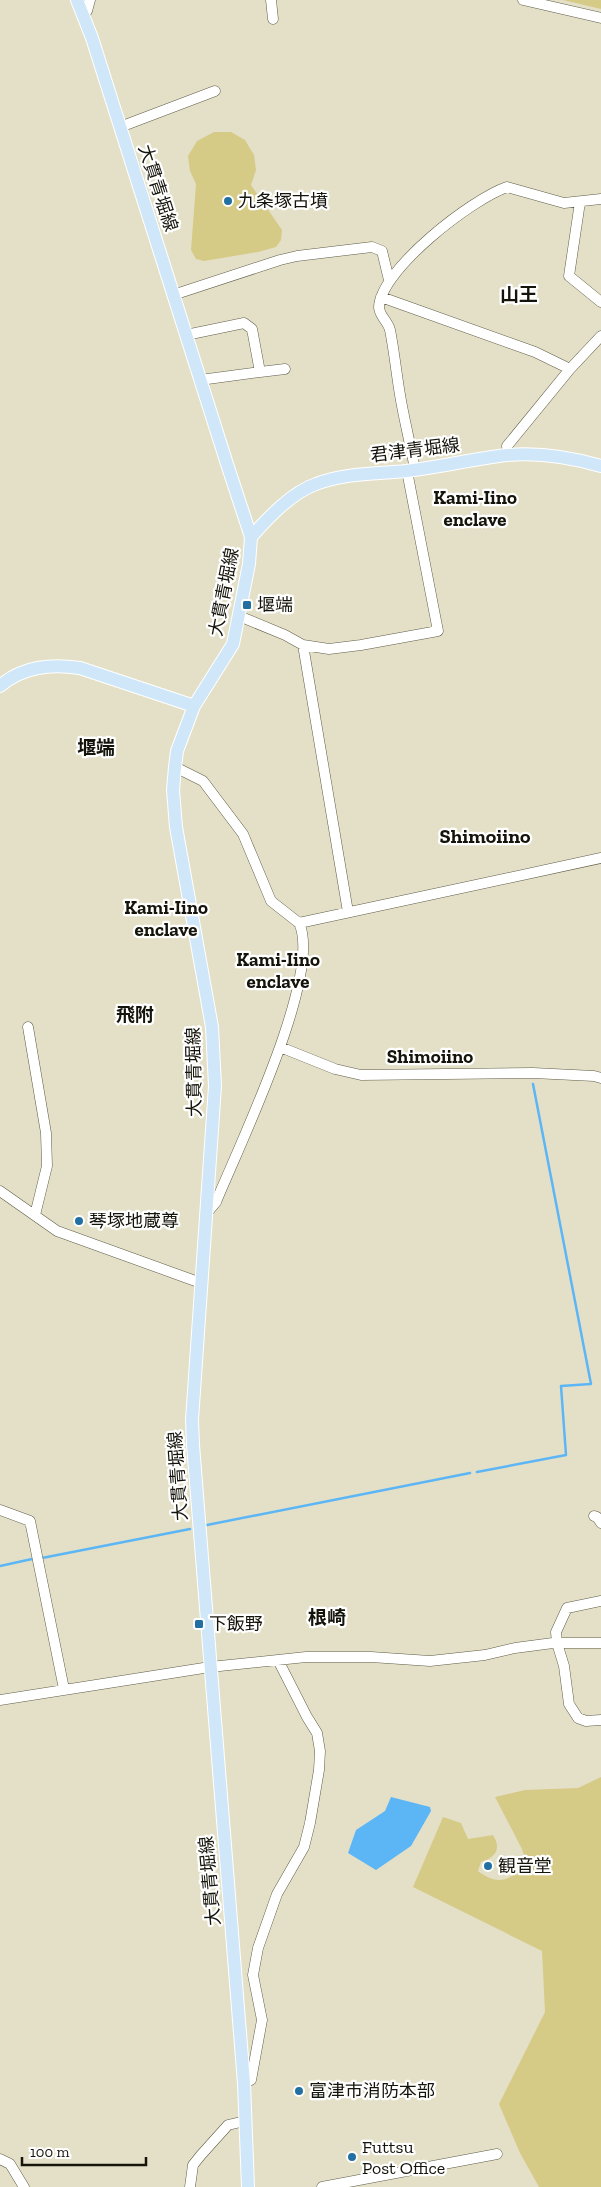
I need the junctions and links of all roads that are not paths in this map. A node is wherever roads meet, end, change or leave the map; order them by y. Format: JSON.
{"nodes":[{"id":1,"x":77,"y":0,"type":"edge"},
{"id":2,"x":90,"y":0,"type":"edge"},
{"id":3,"x":271,"y":0,"type":"edge"},
{"id":4,"x":523,"y":0,"type":"edge"},
{"id":5,"x":84,"y":13,"type":"junction"},
{"id":6,"x":601,"y":18,"type":"edge"},
{"id":7,"x":273,"y":19,"type":"dead end"},
{"id":8,"x":215,"y":90,"type":"dead end"},
{"id":9,"x":120,"y":127,"type":"junction"},
{"id":10,"x":601,"y":199,"type":"edge"},
{"id":11,"x":580,"y":202,"type":"junction"},
{"id":12,"x":389,"y":280,"type":"junction"},
{"id":13,"x":173,"y":295,"type":"junction"},
{"id":14,"x":381,"y":297,"type":"junction"},
{"id":15,"x":601,"y":301,"type":"edge"},
{"id":16,"x":186,"y":335,"type":"junction"},
{"id":17,"x":601,"y":336,"type":"edge"},
{"id":18,"x":570,"y":368,"type":"junction"},
{"id":19,"x":286,"y":369,"type":"dead end"},
{"id":20,"x":260,"y":372,"type":"junction"},
{"id":21,"x":200,"y":380,"type":"junction"},
{"id":22,"x":508,"y":455,"type":"junction"},
{"id":23,"x":601,"y":466,"type":"edge"},
{"id":24,"x":411,"y":470,"type":"junction"},
{"id":25,"x":252,"y":537,"type":"junction"},
{"id":26,"x":239,"y":616,"type":"junction"},
{"id":27,"x":303,"y":645,"type":"junction"},
{"id":28,"x":0,"y":686,"type":"edge"},
{"id":29,"x":194,"y":706,"type":"junction"},
{"id":30,"x":174,"y":767,"type":"junction"},
{"id":31,"x":601,"y":858,"type":"edge"},
{"id":32,"x":348,"y":912,"type":"junction"},
{"id":33,"x":299,"y":923,"type":"junction"},
{"id":34,"x":28,"y":1027,"type":"dead end"},
{"id":35,"x":280,"y":1047,"type":"junction"},
{"id":36,"x":601,"y":1078,"type":"edge"},
{"id":37,"x":0,"y":1191,"type":"edge"},
{"id":38,"x":206,"y":1214,"type":"junction"},
{"id":39,"x":35,"y":1215,"type":"junction"},
{"id":40,"x":202,"y":1283,"type":"junction"},
{"id":41,"x":0,"y":1510,"type":"edge"},
{"id":42,"x":601,"y":1601,"type":"edge"},
{"id":43,"x":556,"y":1643,"type":"junction"},
{"id":44,"x":601,"y":1643,"type":"edge"},
{"id":45,"x":278,"y":1660,"type":"junction"},
{"id":46,"x":210,"y":1667,"type":"junction"},
{"id":47,"x":64,"y":1689,"type":"junction"},
{"id":48,"x":0,"y":1700,"type":"edge"},
{"id":49,"x":601,"y":1720,"type":"edge"},
{"id":50,"x":244,"y":2083,"type":"junction"},
{"id":51,"x":245,"y":2121,"type":"junction"},
{"id":52,"x":497,"y":2154,"type":"dead end"},
{"id":53,"x":0,"y":2159,"type":"edge"},
{"id":54,"x":24,"y":2187,"type":"edge"},
{"id":55,"x":190,"y":2187,"type":"edge"},
{"id":56,"x":248,"y":2187,"type":"edge"},
{"id":57,"x":322,"y":2187,"type":"edge"}],
"edges":[{"from":1,"to":5,"type":"main road","name":"大貫青堀線"},
{"from":2,"to":5,"type":"street"},
{"from":3,"to":7,"type":"street"},
{"from":4,"to":6,"type":"street"},
{"from":5,"to":9,"type":"main road","name":"大貫青堀線"},
{"from":8,"to":9,"type":"street"},
{"from":9,"to":13,"type":"main road","name":"大貫青堀線"},
{"from":10,"to":11,"type":"street"},
{"from":11,"to":12,"type":"street"},
{"from":11,"to":15,"type":"street"},
{"from":12,"to":13,"type":"street"},
{"from":12,"to":14,"type":"street"},
{"from":13,"to":16,"type":"main road","name":"大貫青堀線"},
{"from":14,"to":18,"type":"street"},
{"from":14,"to":24,"type":"street"},
{"from":16,"to":20,"type":"street"},
{"from":16,"to":21,"type":"main road","name":"大貫青堀線"},
{"from":17,"to":18,"type":"street"},
{"from":18,"to":22,"type":"street"},
{"from":19,"to":20,"type":"street"},
{"from":20,"to":21,"type":"street"},
{"from":21,"to":25,"type":"main road","name":"大貫青堀線"},
{"from":22,"to":23,"type":"main road","name":"君津青堀線"},
{"from":22,"to":24,"type":"main road","name":"君津青堀線"},
{"from":24,"to":25,"type":"main road","name":"君津青堀線"},
{"from":24,"to":27,"type":"street"},
{"from":25,"to":26,"type":"main road","name":"大貫青堀線"},
{"from":26,"to":27,"type":"street"},
{"from":26,"to":29,"type":"main road","name":"大貫青堀線"},
{"from":27,"to":32,"type":"street"},
{"from":28,"to":29,"type":"main road"},
{"from":29,"to":30,"type":"main road","name":"大貫青堀線"},
{"from":30,"to":33,"type":"street"},
{"from":30,"to":38,"type":"main road","name":"大貫青堀線"},
{"from":31,"to":32,"type":"street"},
{"from":32,"to":33,"type":"street"},
{"from":33,"to":35,"type":"street"},
{"from":34,"to":39,"type":"street"},
{"from":35,"to":36,"type":"street"},
{"from":35,"to":38,"type":"street"},
{"from":37,"to":39,"type":"street"},
{"from":38,"to":40,"type":"main road","name":"大貫青堀線"},
{"from":39,"to":40,"type":"street"},
{"from":40,"to":46,"type":"main road","name":"大貫青堀線"},
{"from":41,"to":47,"type":"street"},
{"from":42,"to":43,"type":"street"},
{"from":43,"to":44,"type":"street"},
{"from":43,"to":45,"type":"street"},
{"from":43,"to":49,"type":"street"},
{"from":45,"to":46,"type":"street"},
{"from":45,"to":50,"type":"street"},
{"from":46,"to":47,"type":"street"},
{"from":46,"to":50,"type":"main road","name":"大貫青堀線"},
{"from":47,"to":48,"type":"street"},
{"from":50,"to":51,"type":"main road","name":"大貫青堀線"},
{"from":51,"to":55,"type":"street"},
{"from":51,"to":56,"type":"main road","name":"大貫青堀線"},
{"from":52,"to":57,"type":"street"},
{"from":53,"to":54,"type":"street"}]}
